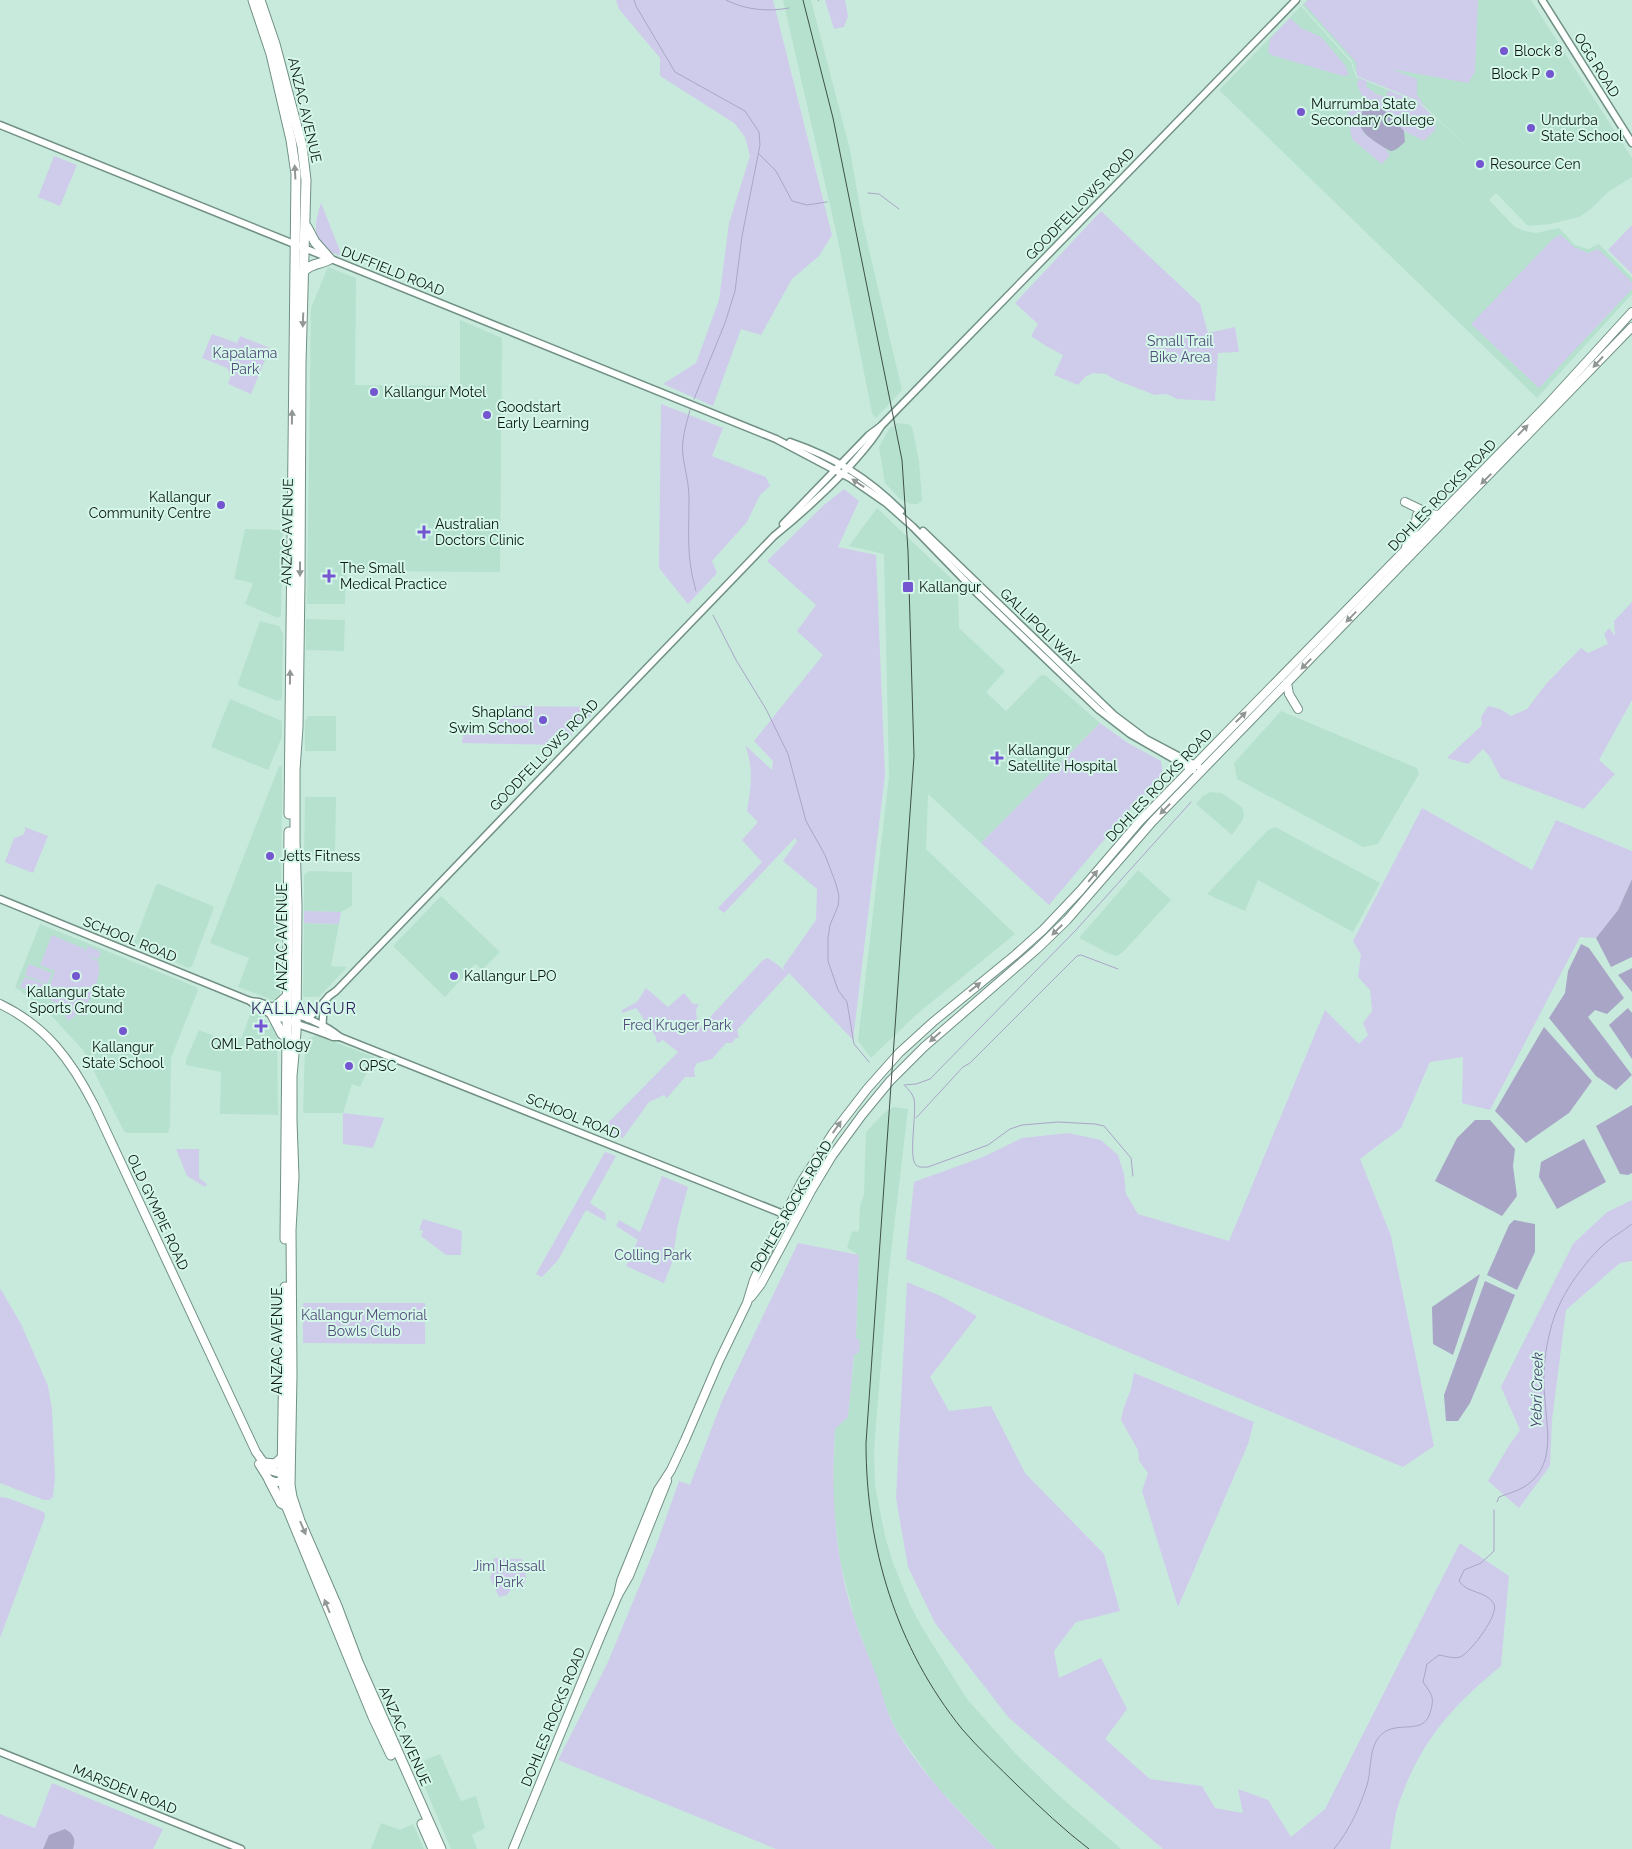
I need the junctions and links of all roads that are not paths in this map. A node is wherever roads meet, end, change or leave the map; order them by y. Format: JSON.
{"nodes":[{"id":1,"x":253,"y":0,"type":"edge"},
{"id":2,"x":260,"y":0,"type":"edge"},
{"id":3,"x":1296,"y":0,"type":"edge"},
{"id":4,"x":1542,"y":0,"type":"edge"},
{"id":5,"x":0,"y":125,"type":"edge"},
{"id":6,"x":1632,"y":143,"type":"edge"},
{"id":7,"x":306,"y":224,"type":"junction"},
{"id":8,"x":295,"y":245,"type":"junction"},
{"id":9,"x":304,"y":249,"type":"junction"},
{"id":10,"x":330,"y":259,"type":"junction"},
{"id":11,"x":304,"y":271,"type":"junction"},
{"id":12,"x":1632,"y":312,"type":"edge"},
{"id":13,"x":1632,"y":327,"type":"edge"},
{"id":14,"x":776,"y":439,"type":"junction"},
{"id":15,"x":844,"y":466,"type":"junction"},
{"id":16,"x":839,"y":472,"type":"junction"},
{"id":17,"x":1405,"y":502,"type":"dead end"},
{"id":18,"x":1417,"y":515,"type":"dead end"},
{"id":19,"x":1440,"y":515,"type":"junction"},
{"id":20,"x":1401,"y":555,"type":"junction"},
{"id":21,"x":1287,"y":684,"type":"junction"},
{"id":22,"x":1298,"y":708,"type":"dead end"},
{"id":23,"x":1192,"y":767,"type":"junction"},
{"id":24,"x":1201,"y":771,"type":"junction"},
{"id":25,"x":0,"y":899,"type":"edge"},
{"id":26,"x":333,"y":994,"type":"junction"},
{"id":27,"x":287,"y":996,"type":"junction"},
{"id":28,"x":324,"y":1002,"type":"junction"},
{"id":29,"x":0,"y":1004,"type":"edge"},
{"id":30,"x":272,"y":1011,"type":"junction"},
{"id":31,"x":291,"y":1017,"type":"junction"},
{"id":32,"x":308,"y":1020,"type":"junction"},
{"id":33,"x":324,"y":1030,"type":"junction"},
{"id":34,"x":286,"y":1037,"type":"junction"},
{"id":35,"x":785,"y":1214,"type":"junction"},
{"id":36,"x":796,"y":1219,"type":"junction"},
{"id":37,"x":747,"y":1303,"type":"junction"},
{"id":38,"x":288,"y":1349,"type":"junction"},
{"id":39,"x":283,"y":1457,"type":"junction"},
{"id":40,"x":261,"y":1460,"type":"junction"},
{"id":41,"x":286,"y":1478,"type":"junction"},
{"id":42,"x":269,"y":1480,"type":"junction"},
{"id":43,"x":286,"y":1505,"type":"junction"},
{"id":44,"x":0,"y":1752,"type":"edge"},
{"id":45,"x":241,"y":1849,"type":"edge"},
{"id":46,"x":433,"y":1849,"type":"edge"},
{"id":47,"x":441,"y":1849,"type":"edge"},
{"id":48,"x":513,"y":1849,"type":"edge"}],
"edges":[{"from":8,"to":1,"type":"highway","name":"ANZAC AVENUE","one_way":true},
{"from":2,"to":7,"type":"highway","name":"ANZAC AVENUE"},
{"from":3,"to":15,"type":"street","name":"GOODFELLOWS ROAD"},
{"from":4,"to":6,"type":"street","name":"OGG ROAD"},
{"from":5,"to":8,"type":"street","name":"DUFFIELD ROAD"},
{"from":7,"to":9,"type":"highway","name":"ANZAC AVENUE"},
{"from":7,"to":10,"type":"highway"},
{"from":8,"to":9,"type":"street","name":"DUFFIELD ROAD"},
{"from":27,"to":8,"type":"highway","name":"ANZAC AVENUE","one_way":true},
{"from":9,"to":10,"type":"street","name":"DUFFIELD ROAD"},
{"from":9,"to":11,"type":"highway","name":"ANZAC AVENUE"},
{"from":10,"to":11,"type":"highway"},
{"from":10,"to":14,"type":"street","name":"DUFFIELD ROAD"},
{"from":11,"to":31,"type":"highway","name":"ANZAC AVENUE","one_way":true},
{"from":19,"to":12,"type":"main road","name":"DOHLES ROCKS ROAD","one_way":true},
{"from":13,"to":21,"type":"main road","name":"DOHLES ROCKS ROAD","one_way":true},
{"from":14,"to":15,"type":"street","name":"DUFFIELD ROAD"},
{"from":14,"to":16,"type":"street","name":"DUFFIELD ROAD"},
{"from":15,"to":16,"type":"street","name":"GOODFELLOWS ROAD"},
{"from":15,"to":23,"type":"street","name":"GALLIPOLI WAY"},
{"from":23,"to":16,"type":"street","name":"GALLIPOLI WAY","one_way":true},
{"from":16,"to":26,"type":"street","name":"GOODFELLOWS ROAD"},
{"from":17,"to":19,"type":"main road"},
{"from":18,"to":20,"type":"main road"},
{"from":19,"to":20,"type":"main road","name":"DOHLES ROCKS ROAD"},
{"from":23,"to":20,"type":"main road","name":"DOHLES ROCKS ROAD","one_way":true},
{"from":21,"to":22,"type":"main road"},
{"from":21,"to":24,"type":"main road","name":"DOHLES ROCKS ROAD"},
{"from":23,"to":24,"type":"street","name":"GALLIPOLI WAY"},
{"from":35,"to":23,"type":"main road","name":"DOHLES ROCKS ROAD","one_way":true},
{"from":24,"to":36,"type":"main road","name":"DOHLES ROCKS ROAD","one_way":true},
{"from":25,"to":30,"type":"street","name":"SCHOOL ROAD"},
{"from":26,"to":28,"type":"street","name":"GOODFELLOWS ROAD"},
{"from":26,"to":33,"type":"street","name":"GOODFELLOWS ROAD"},
{"from":27,"to":30,"type":"highway"},
{"from":27,"to":31,"type":"highway","name":"ANZAC AVENUE"},
{"from":28,"to":32,"type":"street","name":"GOODFELLOWS ROAD"},
{"from":28,"to":33,"type":"street"},
{"from":29,"to":40,"type":"main road","name":"OLD GYMPIE ROAD"},
{"from":30,"to":31,"type":"street","name":"SCHOOL ROAD"},
{"from":30,"to":34,"type":"highway"},
{"from":31,"to":32,"type":"street","name":"SCHOOL ROAD"},
{"from":31,"to":33,"type":"street","name":"SCHOOL ROAD"},
{"from":31,"to":34,"type":"highway","name":"ANZAC AVENUE"},
{"from":31,"to":38,"type":"highway","name":"ANZAC AVENUE"},
{"from":32,"to":33,"type":"street","name":"SCHOOL ROAD"},
{"from":33,"to":35,"type":"street","name":"SCHOOL ROAD"},
{"from":34,"to":38,"type":"highway","name":"ANZAC AVENUE"},
{"from":35,"to":36,"type":"street","name":"SCHOOL ROAD"},
{"from":35,"to":37,"type":"main road","name":"DOHLES ROCKS ROAD"},
{"from":36,"to":37,"type":"main road","name":"DOHLES ROCKS ROAD"},
{"from":37,"to":48,"type":"main road","name":"DOHLES ROCKS ROAD"},
{"from":38,"to":39,"type":"highway","name":"ANZAC AVENUE"},
{"from":38,"to":41,"type":"highway","name":"ANZAC AVENUE"},
{"from":39,"to":40,"type":"highway"},
{"from":39,"to":41,"type":"highway","name":"ANZAC AVENUE"},
{"from":40,"to":41,"type":"main road"},
{"from":40,"to":42,"type":"main road","name":"OLD GYMPIE ROAD"},
{"from":41,"to":42,"type":"main road"},
{"from":41,"to":43,"type":"highway","name":"ANZAC AVENUE"},
{"from":41,"to":47,"type":"highway","name":"ANZAC AVENUE","one_way":true},
{"from":42,"to":43,"type":"highway"},
{"from":46,"to":43,"type":"highway","name":"ANZAC AVENUE","one_way":true},
{"from":44,"to":45,"type":"street","name":"MARSDEN ROAD"}]}
